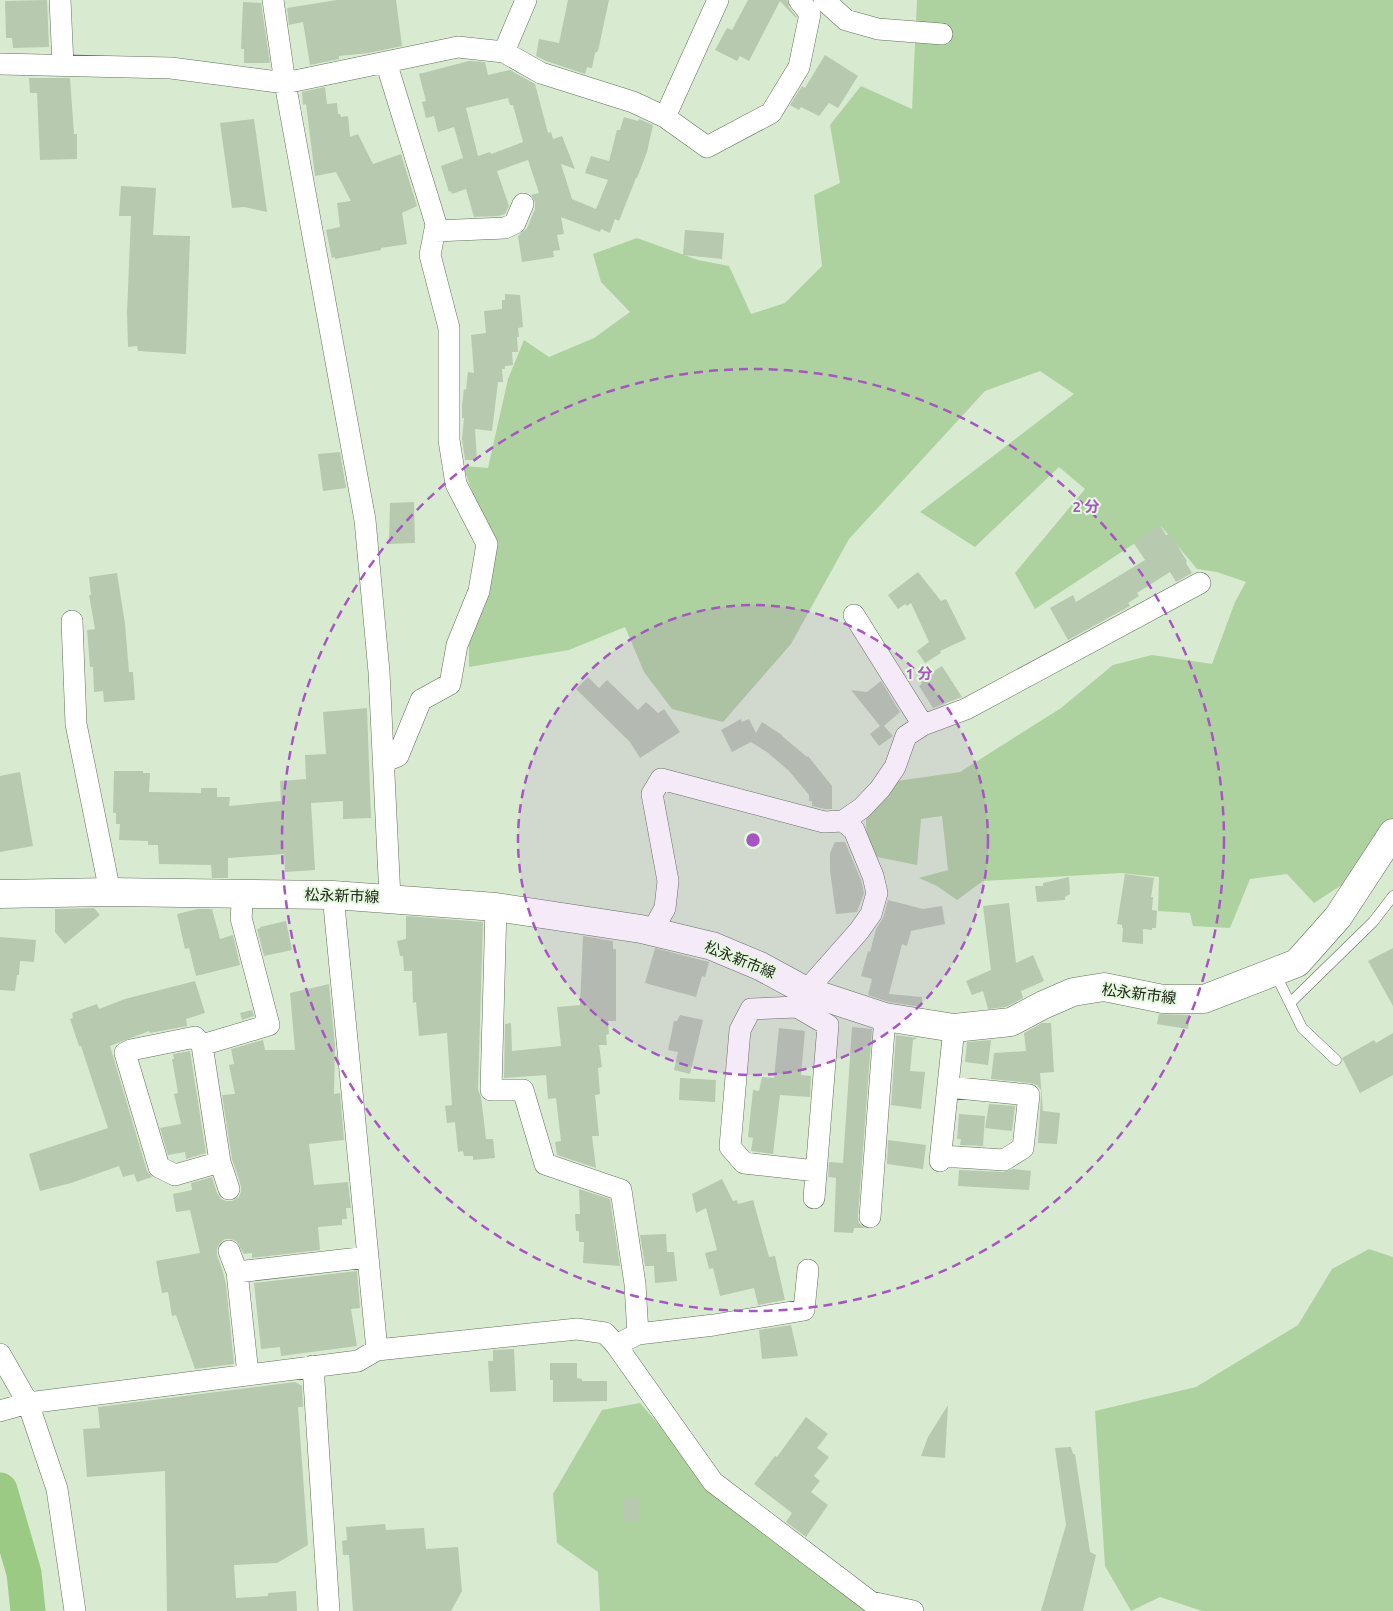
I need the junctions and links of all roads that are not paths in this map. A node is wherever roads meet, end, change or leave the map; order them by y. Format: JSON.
{"nodes":[{"id":1,"x":60,"y":0,"type":"edge"},
{"id":2,"x":273,"y":0,"type":"edge"},
{"id":3,"x":526,"y":0,"type":"edge"},
{"id":4,"x":718,"y":0,"type":"edge"},
{"id":5,"x":798,"y":0,"type":"edge"},
{"id":6,"x":824,"y":0,"type":"edge"},
{"id":7,"x":942,"y":34,"type":"dead end"},
{"id":8,"x":504,"y":52,"type":"junction"},
{"id":9,"x":386,"y":62,"type":"junction"},
{"id":10,"x":0,"y":64,"type":"edge"},
{"id":11,"x":63,"y":65,"type":"junction"},
{"id":12,"x":285,"y":83,"type":"junction"},
{"id":13,"x":666,"y":117,"type":"junction"},
{"id":14,"x":523,"y":204,"type":"dead end"},
{"id":15,"x":435,"y":231,"type":"junction"},
{"id":16,"x":1200,"y":583,"type":"dead end"},
{"id":17,"x":854,"y":615,"type":"dead end"},
{"id":18,"x":72,"y":621,"type":"dead end"},
{"id":19,"x":923,"y":725,"type":"junction"},
{"id":20,"x":383,"y":762,"type":"junction"},
{"id":21,"x":843,"y":820,"type":"junction"},
{"id":22,"x":1393,"y":833,"type":"edge"},
{"id":23,"x":110,"y":892,"type":"junction"},
{"id":24,"x":0,"y":894,"type":"edge"},
{"id":25,"x":243,"y":894,"type":"junction"},
{"id":26,"x":333,"y":895,"type":"junction"},
{"id":27,"x":1393,"y":896,"type":"edge"},
{"id":28,"x":390,"y":898,"type":"junction"},
{"id":29,"x":496,"y":907,"type":"junction"},
{"id":30,"x":652,"y":932,"type":"junction"},
{"id":31,"x":1275,"y":972,"type":"junction"},
{"id":32,"x":802,"y":999,"type":"junction"},
{"id":33,"x":1290,"y":1003,"type":"junction"},
{"id":34,"x":885,"y":1017,"type":"junction"},
{"id":35,"x":954,"y":1028,"type":"junction"},
{"id":36,"x":202,"y":1045,"type":"junction"},
{"id":37,"x":1336,"y":1060,"type":"dead end"},
{"id":38,"x":948,"y":1087,"type":"junction"},
{"id":39,"x":220,"y":1162,"type":"junction"},
{"id":40,"x":816,"y":1171,"type":"junction"},
{"id":41,"x":230,"y":1189,"type":"dead end"},
{"id":42,"x":814,"y":1198,"type":"dead end"},
{"id":43,"x":870,"y":1217,"type":"dead end"},
{"id":44,"x":229,"y":1251,"type":"dead end"},
{"id":45,"x":368,"y":1257,"type":"junction"},
{"id":46,"x":808,"y":1270,"type":"dead end"},
{"id":47,"x":237,"y":1272,"type":"junction"},
{"id":48,"x":638,"y":1334,"type":"junction"},
{"id":49,"x":616,"y":1345,"type":"junction"},
{"id":50,"x":377,"y":1350,"type":"junction"},
{"id":51,"x":0,"y":1354,"type":"edge"},
{"id":52,"x":313,"y":1366,"type":"junction"},
{"id":53,"x":248,"y":1374,"type":"junction"},
{"id":54,"x":28,"y":1403,"type":"junction"},
{"id":55,"x":0,"y":1411,"type":"edge"},
{"id":56,"x":76,"y":1611,"type":"edge"},
{"id":57,"x":329,"y":1611,"type":"edge"},
{"id":58,"x":913,"y":1611,"type":"edge"}],
"edges":[{"from":1,"to":11,"type":"street"},
{"from":2,"to":12,"type":"street"},
{"from":3,"to":8,"type":"street"},
{"from":4,"to":13,"type":"street"},
{"from":5,"to":13,"type":"street"},
{"from":6,"to":7,"type":"street"},
{"from":8,"to":9,"type":"street"},
{"from":8,"to":13,"type":"street"},
{"from":9,"to":12,"type":"street"},
{"from":9,"to":15,"type":"street"},
{"from":10,"to":11,"type":"street"},
{"from":11,"to":12,"type":"street"},
{"from":12,"to":20,"type":"street"},
{"from":14,"to":15,"type":"street"},
{"from":15,"to":20,"type":"street"},
{"from":16,"to":19,"type":"street"},
{"from":17,"to":19,"type":"street"},
{"from":18,"to":23,"type":"street"},
{"from":19,"to":21,"type":"street"},
{"from":20,"to":28,"type":"street"},
{"from":21,"to":30,"type":"street"},
{"from":21,"to":32,"type":"street"},
{"from":22,"to":31,"type":"main road","name":"松永新市線"},
{"from":23,"to":24,"type":"main road","name":"松永新市線"},
{"from":23,"to":25,"type":"main road","name":"松永新市線"},
{"from":25,"to":26,"type":"main road","name":"松永新市線"},
{"from":25,"to":36,"type":"street"},
{"from":26,"to":28,"type":"main road","name":"松永新市線"},
{"from":26,"to":45,"type":"street"},
{"from":27,"to":33,"type":"lane"},
{"from":28,"to":29,"type":"main road","name":"松永新市線"},
{"from":29,"to":30,"type":"main road","name":"松永新市線"},
{"from":29,"to":48,"type":"street"},
{"from":30,"to":32,"type":"main road","name":"松永新市線"},
{"from":31,"to":33,"type":"lane"},
{"from":31,"to":35,"type":"main road","name":"松永新市線"},
{"from":32,"to":34,"type":"main road","name":"松永新市線"},
{"from":32,"to":40,"type":"street"},
{"from":32,"to":40,"type":"street"},
{"from":33,"to":37,"type":"lane"},
{"from":34,"to":35,"type":"main road","name":"松永新市線"},
{"from":34,"to":43,"type":"street"},
{"from":35,"to":38,"type":"street"},
{"from":36,"to":39,"type":"street"},
{"from":36,"to":39,"type":"street"},
{"from":38,"to":38,"type":"street"},
{"from":39,"to":41,"type":"street"},
{"from":40,"to":42,"type":"street"},
{"from":44,"to":47,"type":"street"},
{"from":45,"to":47,"type":"street"},
{"from":45,"to":50,"type":"street"},
{"from":46,"to":48,"type":"street"},
{"from":47,"to":53,"type":"street"},
{"from":48,"to":49,"type":"street"},
{"from":49,"to":50,"type":"street"},
{"from":49,"to":58,"type":"street"},
{"from":50,"to":52,"type":"street"},
{"from":51,"to":54,"type":"street"},
{"from":52,"to":53,"type":"street"},
{"from":52,"to":57,"type":"street"},
{"from":53,"to":54,"type":"street"},
{"from":54,"to":55,"type":"street"},
{"from":54,"to":56,"type":"street"}]}
